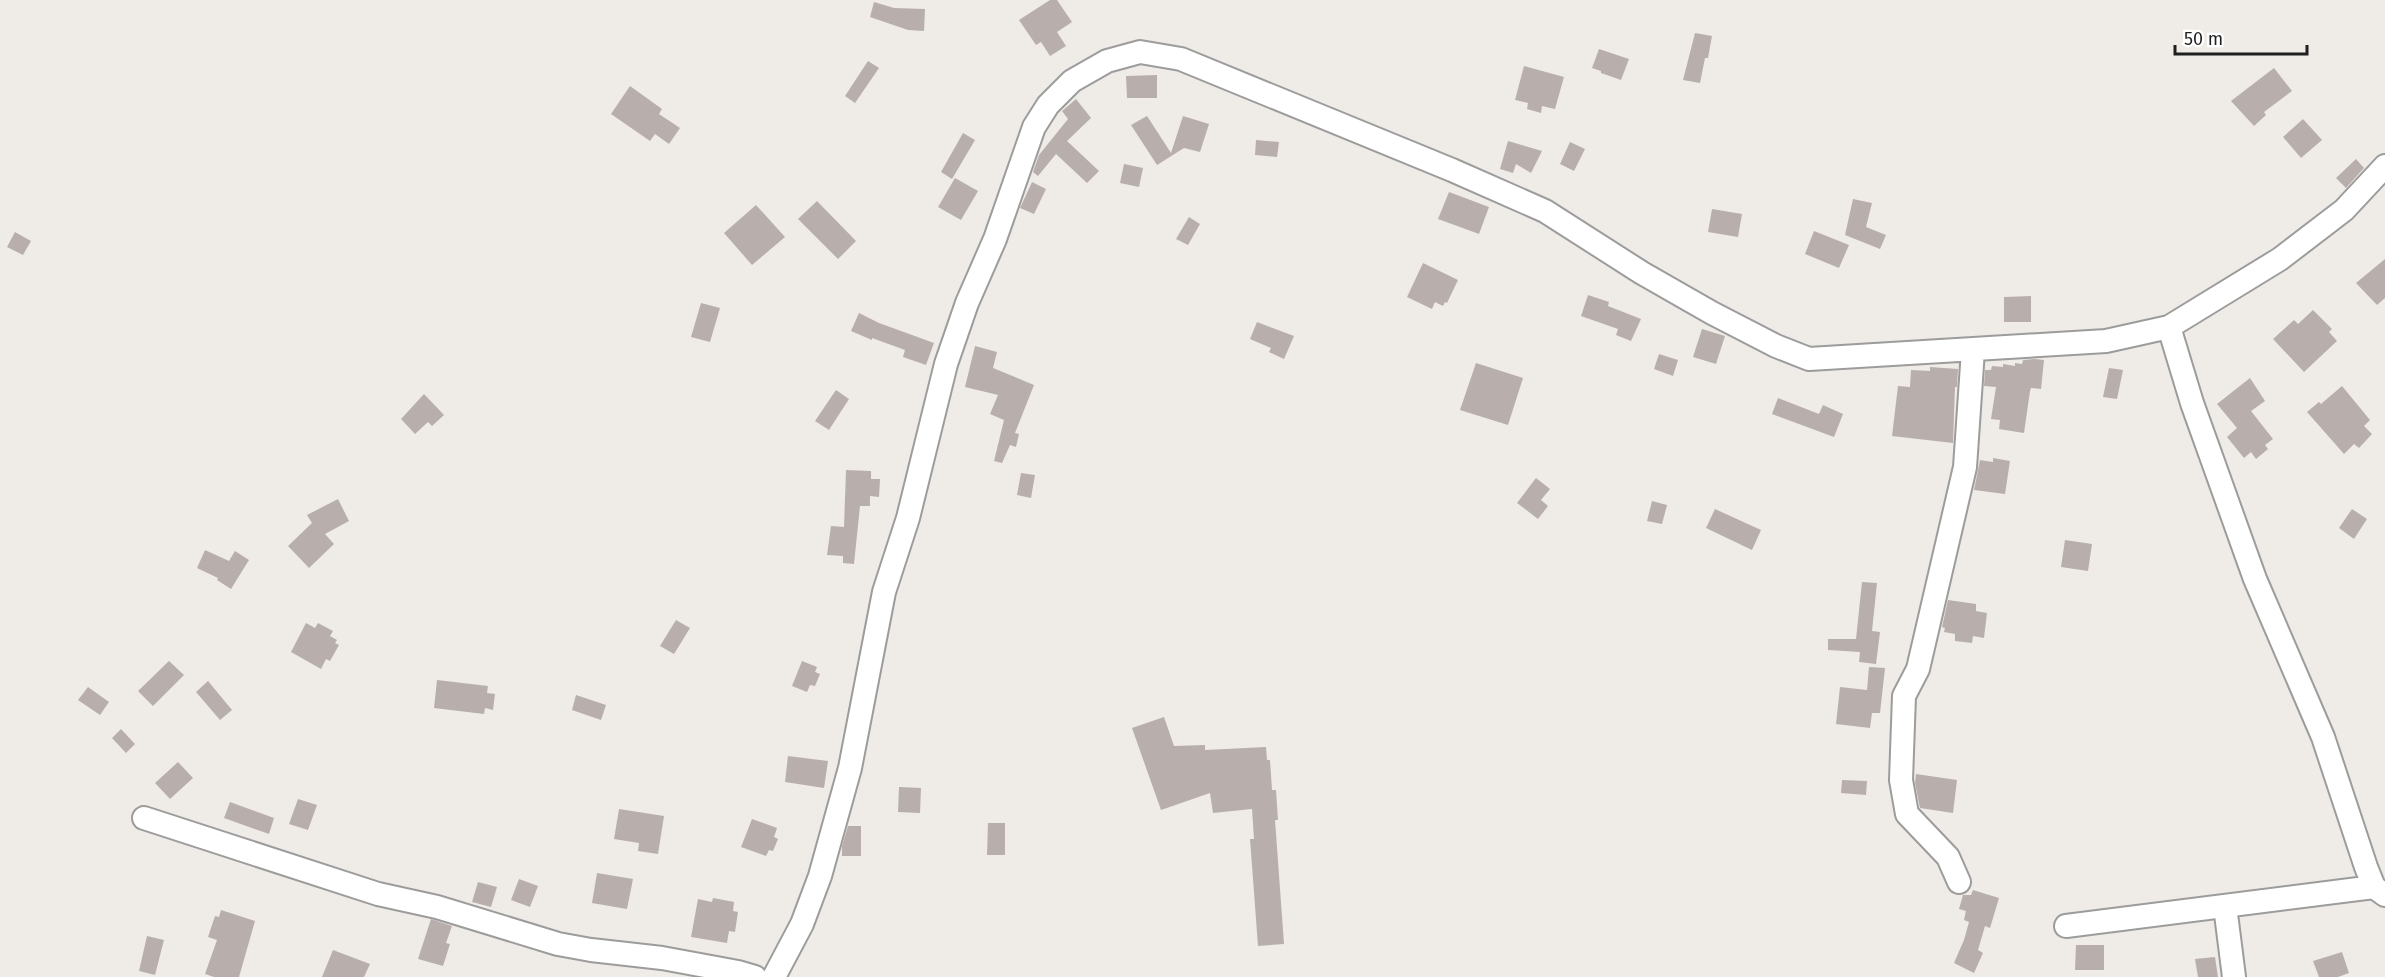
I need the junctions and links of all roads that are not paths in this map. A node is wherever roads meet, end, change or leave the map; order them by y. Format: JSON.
{"nodes":[{"id":1,"x":2385,"y":166,"type":"edge"},
{"id":2,"x":2169,"y":327,"type":"junction"},
{"id":3,"x":1973,"y":350,"type":"junction"},
{"id":4,"x":144,"y":818,"type":"dead end"},
{"id":5,"x":1959,"y":882,"type":"dead end"},
{"id":6,"x":2380,"y":891,"type":"edge"},
{"id":7,"x":2225,"y":906,"type":"junction"},
{"id":8,"x":2066,"y":926,"type":"dead end"},
{"id":9,"x":754,"y":977,"type":"edge"},
{"id":10,"x":774,"y":977,"type":"edge"},
{"id":11,"x":2234,"y":977,"type":"edge"}],
"edges":[{"from":1,"to":2,"type":"street"},
{"from":2,"to":3,"type":"street"},
{"from":2,"to":6,"type":"street"},
{"from":3,"to":5,"type":"street"},
{"from":3,"to":10,"type":"street"},
{"from":4,"to":9,"type":"street"},
{"from":6,"to":7,"type":"street"},
{"from":7,"to":8,"type":"street"},
{"from":7,"to":11,"type":"street"}]}
